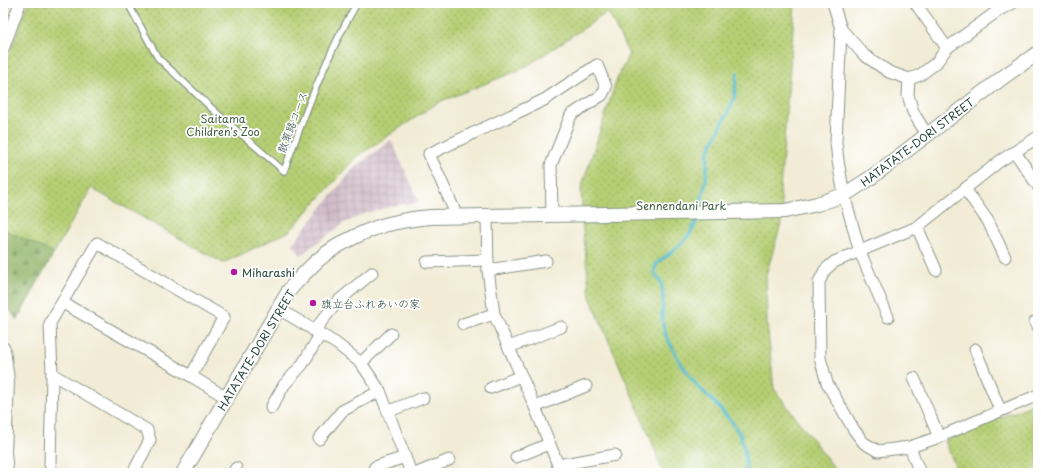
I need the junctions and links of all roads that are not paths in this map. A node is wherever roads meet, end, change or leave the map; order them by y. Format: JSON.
{"nodes":[{"id":1,"x":20,"y":3,"type":"edge"},
{"id":2,"x":130,"y":3,"type":"edge"},
{"id":3,"x":357,"y":3,"type":"edge"},
{"id":4,"x":833,"y":3,"type":"edge"},
{"id":5,"x":1013,"y":3,"type":"edge"},
{"id":6,"x":916,"y":4,"type":"dead end"},
{"id":7,"x":997,"y":6,"type":"edge"},
{"id":8,"x":841,"y":29,"type":"junction"},
{"id":9,"x":947,"y":48,"type":"junction"},
{"id":10,"x":3,"y":49,"type":"edge"},
{"id":11,"x":1038,"y":53,"type":"edge"},
{"id":12,"x":909,"y":79,"type":"junction"},
{"id":13,"x":928,"y":135,"type":"junction"},
{"id":14,"x":1038,"y":137,"type":"edge"},
{"id":15,"x":1015,"y":152,"type":"junction"},
{"id":16,"x":1038,"y":186,"type":"edge"},
{"id":17,"x":965,"y":189,"type":"junction"},
{"id":18,"x":844,"y":195,"type":"junction"},
{"id":19,"x":488,"y":215,"type":"junction"},
{"id":20,"x":552,"y":215,"type":"junction"},
{"id":21,"x":457,"y":216,"type":"junction"},
{"id":22,"x":918,"y":227,"type":"junction"},
{"id":23,"x":860,"y":252,"type":"junction"},
{"id":24,"x":1005,"y":257,"type":"dead end"},
{"id":25,"x":546,"y":261,"type":"dead end"},
{"id":26,"x":427,"y":262,"type":"dead end"},
{"id":27,"x":488,"y":265,"type":"junction"},
{"id":28,"x":936,"y":270,"type":"dead end"},
{"id":29,"x":372,"y":273,"type":"dead end"},
{"id":30,"x":63,"y":303,"type":"junction"},
{"id":31,"x":279,"y":309,"type":"junction"},
{"id":32,"x":494,"y":314,"type":"junction"},
{"id":33,"x":888,"y":317,"type":"dead end"},
{"id":34,"x":463,"y":324,"type":"dead end"},
{"id":35,"x":562,"y":327,"type":"dead end"},
{"id":36,"x":317,"y":333,"type":"junction"},
{"id":37,"x":391,"y":334,"type":"dead end"},
{"id":38,"x":509,"y":347,"type":"junction"},
{"id":39,"x":3,"y":349,"type":"edge"},
{"id":40,"x":975,"y":349,"type":"dead end"},
{"id":41,"x":361,"y":363,"type":"junction"},
{"id":42,"x":52,"y":374,"type":"junction"},
{"id":43,"x":191,"y":376,"type":"junction"},
{"id":44,"x":521,"y":376,"type":"junction"},
{"id":45,"x":914,"y":378,"type":"dead end"},
{"id":46,"x":586,"y":386,"type":"dead end"},
{"id":47,"x":491,"y":388,"type":"dead end"},
{"id":48,"x":380,"y":391,"type":"junction"},
{"id":49,"x":1038,"y":395,"type":"edge"},
{"id":50,"x":227,"y":398,"type":"junction"},
{"id":51,"x":422,"y":398,"type":"dead end"},
{"id":52,"x":535,"y":407,"type":"junction"},
{"id":53,"x":271,"y":408,"type":"dead end"},
{"id":54,"x":1000,"y":410,"type":"junction"},
{"id":55,"x":389,"y":411,"type":"junction"},
{"id":56,"x":939,"y":438,"type":"junction"},
{"id":57,"x":319,"y":439,"type":"dead end"},
{"id":58,"x":549,"y":444,"type":"junction"},
{"id":59,"x":910,"y":447,"type":"junction"},
{"id":60,"x":615,"y":455,"type":"dead end"},
{"id":61,"x":405,"y":457,"type":"junction"},
{"id":62,"x":516,"y":457,"type":"dead end"},
{"id":63,"x":449,"y":460,"type":"dead end"},
{"id":64,"x":558,"y":469,"type":"edge"},
{"id":65,"x":6,"y":473,"type":"edge"},
{"id":66,"x":52,"y":473,"type":"edge"},
{"id":67,"x":133,"y":473,"type":"edge"},
{"id":68,"x":183,"y":473,"type":"edge"},
{"id":69,"x":372,"y":473,"type":"edge"},
{"id":70,"x":411,"y":473,"type":"edge"},
{"id":71,"x":417,"y":473,"type":"edge"},
{"id":72,"x":920,"y":473,"type":"edge"}],
"edges":[{"from":1,"to":10,"type":"street"},
{"from":2,"to":3,"type":"lane","name":"散策路コース"},
{"from":4,"to":8,"type":"street"},
{"from":5,"to":7,"type":"street"},
{"from":6,"to":9,"type":"street"},
{"from":7,"to":9,"type":"street"},
{"from":8,"to":12,"type":"street"},
{"from":8,"to":18,"type":"street"},
{"from":9,"to":12,"type":"street"},
{"from":11,"to":13,"type":"street","name":"HATATATE-DORI STREET"},
{"from":12,"to":13,"type":"street"},
{"from":13,"to":18,"type":"street","name":"HATATATE-DORI STREET"},
{"from":14,"to":15,"type":"street"},
{"from":15,"to":16,"type":"street"},
{"from":15,"to":17,"type":"street"},
{"from":17,"to":22,"type":"street"},
{"from":17,"to":24,"type":"street"},
{"from":18,"to":20,"type":"street","name":"HATATATE-DORI STREET"},
{"from":18,"to":23,"type":"street"},
{"from":19,"to":20,"type":"street","name":"HATATATE-DORI STREET"},
{"from":19,"to":21,"type":"street","name":"HATATATE-DORI STREET"},
{"from":19,"to":27,"type":"street"},
{"from":20,"to":21,"type":"street"},
{"from":21,"to":31,"type":"street","name":"HATATATE-DORI STREET"},
{"from":22,"to":23,"type":"street"},
{"from":22,"to":28,"type":"street"},
{"from":23,"to":33,"type":"street"},
{"from":23,"to":59,"type":"street"},
{"from":25,"to":27,"type":"street"},
{"from":26,"to":27,"type":"street"},
{"from":27,"to":32,"type":"street"},
{"from":29,"to":36,"type":"street"},
{"from":30,"to":42,"type":"street"},
{"from":30,"to":43,"type":"street"},
{"from":30,"to":43,"type":"street"},
{"from":31,"to":36,"type":"street"},
{"from":31,"to":50,"type":"street","name":"HATATATE-DORI STREET"},
{"from":32,"to":34,"type":"street"},
{"from":32,"to":38,"type":"street"},
{"from":35,"to":38,"type":"street"},
{"from":36,"to":41,"type":"street"},
{"from":36,"to":53,"type":"street"},
{"from":37,"to":41,"type":"street"},
{"from":38,"to":44,"type":"street"},
{"from":39,"to":65,"type":"street"},
{"from":40,"to":54,"type":"street"},
{"from":41,"to":48,"type":"street"},
{"from":42,"to":66,"type":"street"},
{"from":42,"to":67,"type":"street"},
{"from":43,"to":50,"type":"street"},
{"from":44,"to":47,"type":"street"},
{"from":44,"to":52,"type":"street"},
{"from":45,"to":56,"type":"street"},
{"from":46,"to":52,"type":"street"},
{"from":48,"to":55,"type":"street"},
{"from":48,"to":57,"type":"street"},
{"from":49,"to":54,"type":"street"},
{"from":50,"to":68,"type":"street","name":"HATATATE-DORI STREET"},
{"from":51,"to":55,"type":"street"},
{"from":52,"to":58,"type":"street"},
{"from":54,"to":56,"type":"street"},
{"from":55,"to":61,"type":"street"},
{"from":56,"to":59,"type":"street"},
{"from":58,"to":62,"type":"street"},
{"from":58,"to":64,"type":"street"},
{"from":59,"to":72,"type":"street"},
{"from":60,"to":64,"type":"street"},
{"from":61,"to":69,"type":"street"},
{"from":61,"to":70,"type":"street"},
{"from":63,"to":71,"type":"street"}]}
